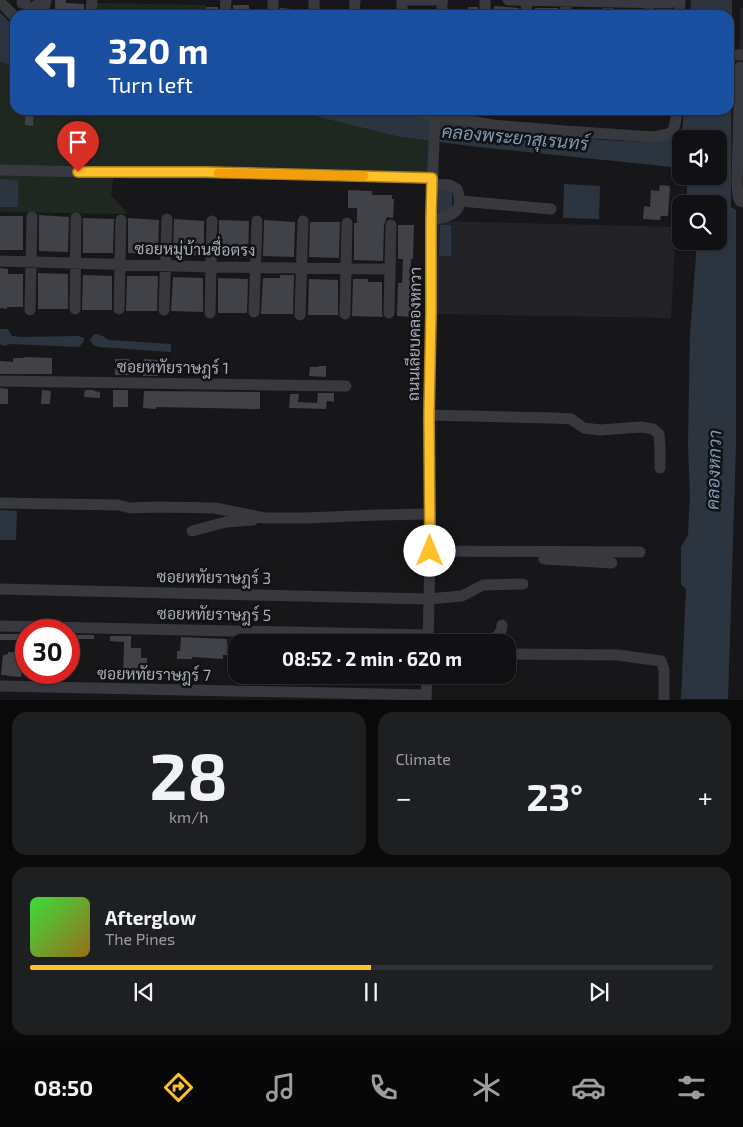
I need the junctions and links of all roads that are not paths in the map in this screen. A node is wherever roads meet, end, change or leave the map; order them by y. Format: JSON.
{"nodes":[{"id":1,"x":46,"y":0,"type":"edge"},
{"id":2,"x":404,"y":0,"type":"edge"},
{"id":3,"x":443,"y":0,"type":"edge"},
{"id":4,"x":508,"y":0,"type":"edge"},
{"id":5,"x":526,"y":1,"type":"edge"},
{"id":6,"x":566,"y":1,"type":"junction"},
{"id":7,"x":0,"y":2,"type":"edge"},
{"id":8,"x":608,"y":2,"type":"junction"},
{"id":9,"x":648,"y":2,"type":"junction"},
{"id":10,"x":675,"y":2,"type":"edge"},
{"id":11,"x":21,"y":9,"type":"edge"},
{"id":12,"x":566,"y":10,"type":"edge"},
{"id":13,"x":608,"y":10,"type":"edge"},
{"id":14,"x":648,"y":10,"type":"edge"},
{"id":15,"x":740,"y":67,"type":"dead end"},
{"id":16,"x":425,"y":115,"type":"edge"},
{"id":17,"x":676,"y":115,"type":"edge"},
{"id":18,"x":435,"y":118,"type":"junction"},
{"id":19,"x":740,"y":122,"type":"edge"},
{"id":20,"x":0,"y":170,"type":"edge"},
{"id":21,"x":432,"y":181,"type":"junction"},
{"id":22,"x":740,"y":182,"type":"edge"},
{"id":23,"x":460,"y":201,"type":"junction"},
{"id":24,"x":743,"y":202,"type":"edge"},
{"id":25,"x":551,"y":209,"type":"dead end"},
{"id":26,"x":32,"y":217,"type":"dead end"},
{"id":27,"x":76,"y":218,"type":"dead end"},
{"id":28,"x":167,"y":219,"type":"dead end"},
{"id":29,"x":121,"y":220,"type":"dead end"},
{"id":30,"x":212,"y":220,"type":"dead end"},
{"id":31,"x":431,"y":220,"type":"junction"},
{"id":32,"x":258,"y":221,"type":"dead end"},
{"id":33,"x":303,"y":222,"type":"dead end"},
{"id":34,"x":348,"y":223,"type":"dead end"},
{"id":35,"x":391,"y":225,"type":"dead end"},
{"id":36,"x":0,"y":261,"type":"edge"},
{"id":37,"x":31,"y":262,"type":"junction"},
{"id":38,"x":75,"y":263,"type":"junction"},
{"id":39,"x":120,"y":264,"type":"junction"},
{"id":40,"x":166,"y":265,"type":"junction"},
{"id":41,"x":211,"y":266,"type":"junction"},
{"id":42,"x":256,"y":267,"type":"junction"},
{"id":43,"x":300,"y":267,"type":"junction"},
{"id":44,"x":346,"y":268,"type":"junction"},
{"id":45,"x":390,"y":269,"type":"junction"},
{"id":46,"x":75,"y":309,"type":"dead end"},
{"id":47,"x":30,"y":310,"type":"dead end"},
{"id":48,"x":119,"y":310,"type":"dead end"},
{"id":49,"x":164,"y":310,"type":"dead end"},
{"id":50,"x":254,"y":312,"type":"dead end"},
{"id":51,"x":210,"y":313,"type":"dead end"},
{"id":52,"x":389,"y":313,"type":"dead end"},
{"id":53,"x":300,"y":314,"type":"dead end"},
{"id":54,"x":345,"y":314,"type":"dead end"},
{"id":55,"x":0,"y":380,"type":"edge"},
{"id":56,"x":346,"y":386,"type":"dead end"},
{"id":57,"x":429,"y":415,"type":"junction"},
{"id":58,"x":660,"y":468,"type":"dead end"},
{"id":59,"x":0,"y":503,"type":"edge"},
{"id":60,"x":430,"y":514,"type":"junction"},
{"id":61,"x":265,"y":518,"type":"junction"},
{"id":62,"x":192,"y":531,"type":"dead end"},
{"id":63,"x":640,"y":552,"type":"dead end"},
{"id":64,"x":430,"y":554,"type":"junction"},
{"id":65,"x":612,"y":563,"type":"dead end"},
{"id":66,"x":523,"y":584,"type":"dead end"},
{"id":67,"x":0,"y":589,"type":"edge"},
{"id":68,"x":428,"y":599,"type":"junction"},
{"id":69,"x":502,"y":625,"type":"dead end"},
{"id":70,"x":0,"y":626,"type":"edge"},
{"id":71,"x":285,"y":634,"type":"edge"},
{"id":72,"x":428,"y":634,"type":"edge"},
{"id":73,"x":500,"y":634,"type":"edge"},
{"id":74,"x":516,"y":654,"type":"edge"},
{"id":75,"x":427,"y":684,"type":"edge"},
{"id":76,"x":0,"y":686,"type":"edge"},
{"id":77,"x":180,"y":695,"type":"edge"},
{"id":78,"x":426,"y":697,"type":"edge"},
{"id":79,"x":664,"y":700,"type":"edge"}],
"edges":[{"from":1,"to":11,"type":"street"},
{"from":2,"to":3,"type":"street"},
{"from":4,"to":5,"type":"street"},
{"from":5,"to":6,"type":"street"},
{"from":6,"to":8,"type":"street"},
{"from":6,"to":12,"type":"street"},
{"from":7,"to":11,"type":"street"},
{"from":8,"to":9,"type":"street"},
{"from":8,"to":13,"type":"street"},
{"from":9,"to":10,"type":"street"},
{"from":9,"to":14,"type":"street"},
{"from":15,"to":19,"type":"street"},
{"from":16,"to":18,"type":"street"},
{"from":17,"to":18,"type":"street"},
{"from":18,"to":21,"type":"street","name":"ถนนเลียบคลองหกวา"},
{"from":19,"to":22,"type":"street"},
{"from":20,"to":21,"type":"street"},
{"from":21,"to":23,"type":"street"},
{"from":21,"to":31,"type":"street","name":"ถนนเลียบคลองหกวา"},
{"from":22,"to":24,"type":"street"},
{"from":23,"to":25,"type":"street"},
{"from":23,"to":31,"type":"street"},
{"from":26,"to":37,"type":"street"},
{"from":27,"to":38,"type":"street"},
{"from":28,"to":40,"type":"street"},
{"from":29,"to":39,"type":"street"},
{"from":30,"to":41,"type":"street"},
{"from":31,"to":57,"type":"street","name":"ถนนเลียบคลองหกวา"},
{"from":32,"to":42,"type":"street"},
{"from":33,"to":43,"type":"street"},
{"from":34,"to":44,"type":"street"},
{"from":35,"to":45,"type":"street"},
{"from":36,"to":37,"type":"street","name":"ซอยหมู่บ้านซื่อตรง"},
{"from":37,"to":38,"type":"street","name":"ซอยหมู่บ้านซื่อตรง"},
{"from":37,"to":47,"type":"street"},
{"from":38,"to":39,"type":"street","name":"ซอยหมู่บ้านซื่อตรง"},
{"from":38,"to":46,"type":"street"},
{"from":39,"to":40,"type":"street","name":"ซอยหมู่บ้านซื่อตรง"},
{"from":39,"to":48,"type":"street"},
{"from":40,"to":41,"type":"street","name":"ซอยหมู่บ้านซื่อตรง"},
{"from":40,"to":49,"type":"street"},
{"from":41,"to":42,"type":"street","name":"ซอยหมู่บ้านซื่อตรง"},
{"from":41,"to":51,"type":"street"},
{"from":42,"to":43,"type":"street","name":"ซอยหมู่บ้านซื่อตรง"},
{"from":42,"to":50,"type":"street"},
{"from":43,"to":44,"type":"street","name":"ซอยหมู่บ้านซื่อตรง"},
{"from":43,"to":53,"type":"street"},
{"from":44,"to":45,"type":"street","name":"ซอยหมู่บ้านซื่อตรง"},
{"from":44,"to":54,"type":"street"},
{"from":45,"to":52,"type":"street"},
{"from":55,"to":56,"type":"street","name":"ซอยหทัยราษฎร์ 1"},
{"from":57,"to":58,"type":"street"},
{"from":57,"to":60,"type":"street","name":"ถนนเลียบคลองหกวา"},
{"from":59,"to":61,"type":"street"},
{"from":60,"to":61,"type":"street"},
{"from":60,"to":64,"type":"street","name":"ถนนเลียบคลองหกวา"},
{"from":61,"to":62,"type":"street"},
{"from":63,"to":64,"type":"street"},
{"from":64,"to":65,"type":"street"},
{"from":64,"to":68,"type":"street","name":"ถนนเลียบคลองหกวา"},
{"from":66,"to":68,"type":"street","name":"ซอยหทัยราษฎร์ 3"},
{"from":67,"to":68,"type":"street","name":"ซอยหทัยราษฎร์ 3"},
{"from":68,"to":72,"type":"street","name":"ถนนเลียบคลองหกวา"},
{"from":69,"to":73,"type":"street"},
{"from":70,"to":71,"type":"street","name":"ซอยหทัยราษฎร์ 5"},
{"from":74,"to":79,"type":"street"},
{"from":75,"to":78,"type":"street"},
{"from":76,"to":77,"type":"street","name":"ซอยหทัยราษฎร์ 7"},
{"from":77,"to":78,"type":"street","name":"ซอยหทัยราษฎร์ 7"}]}
